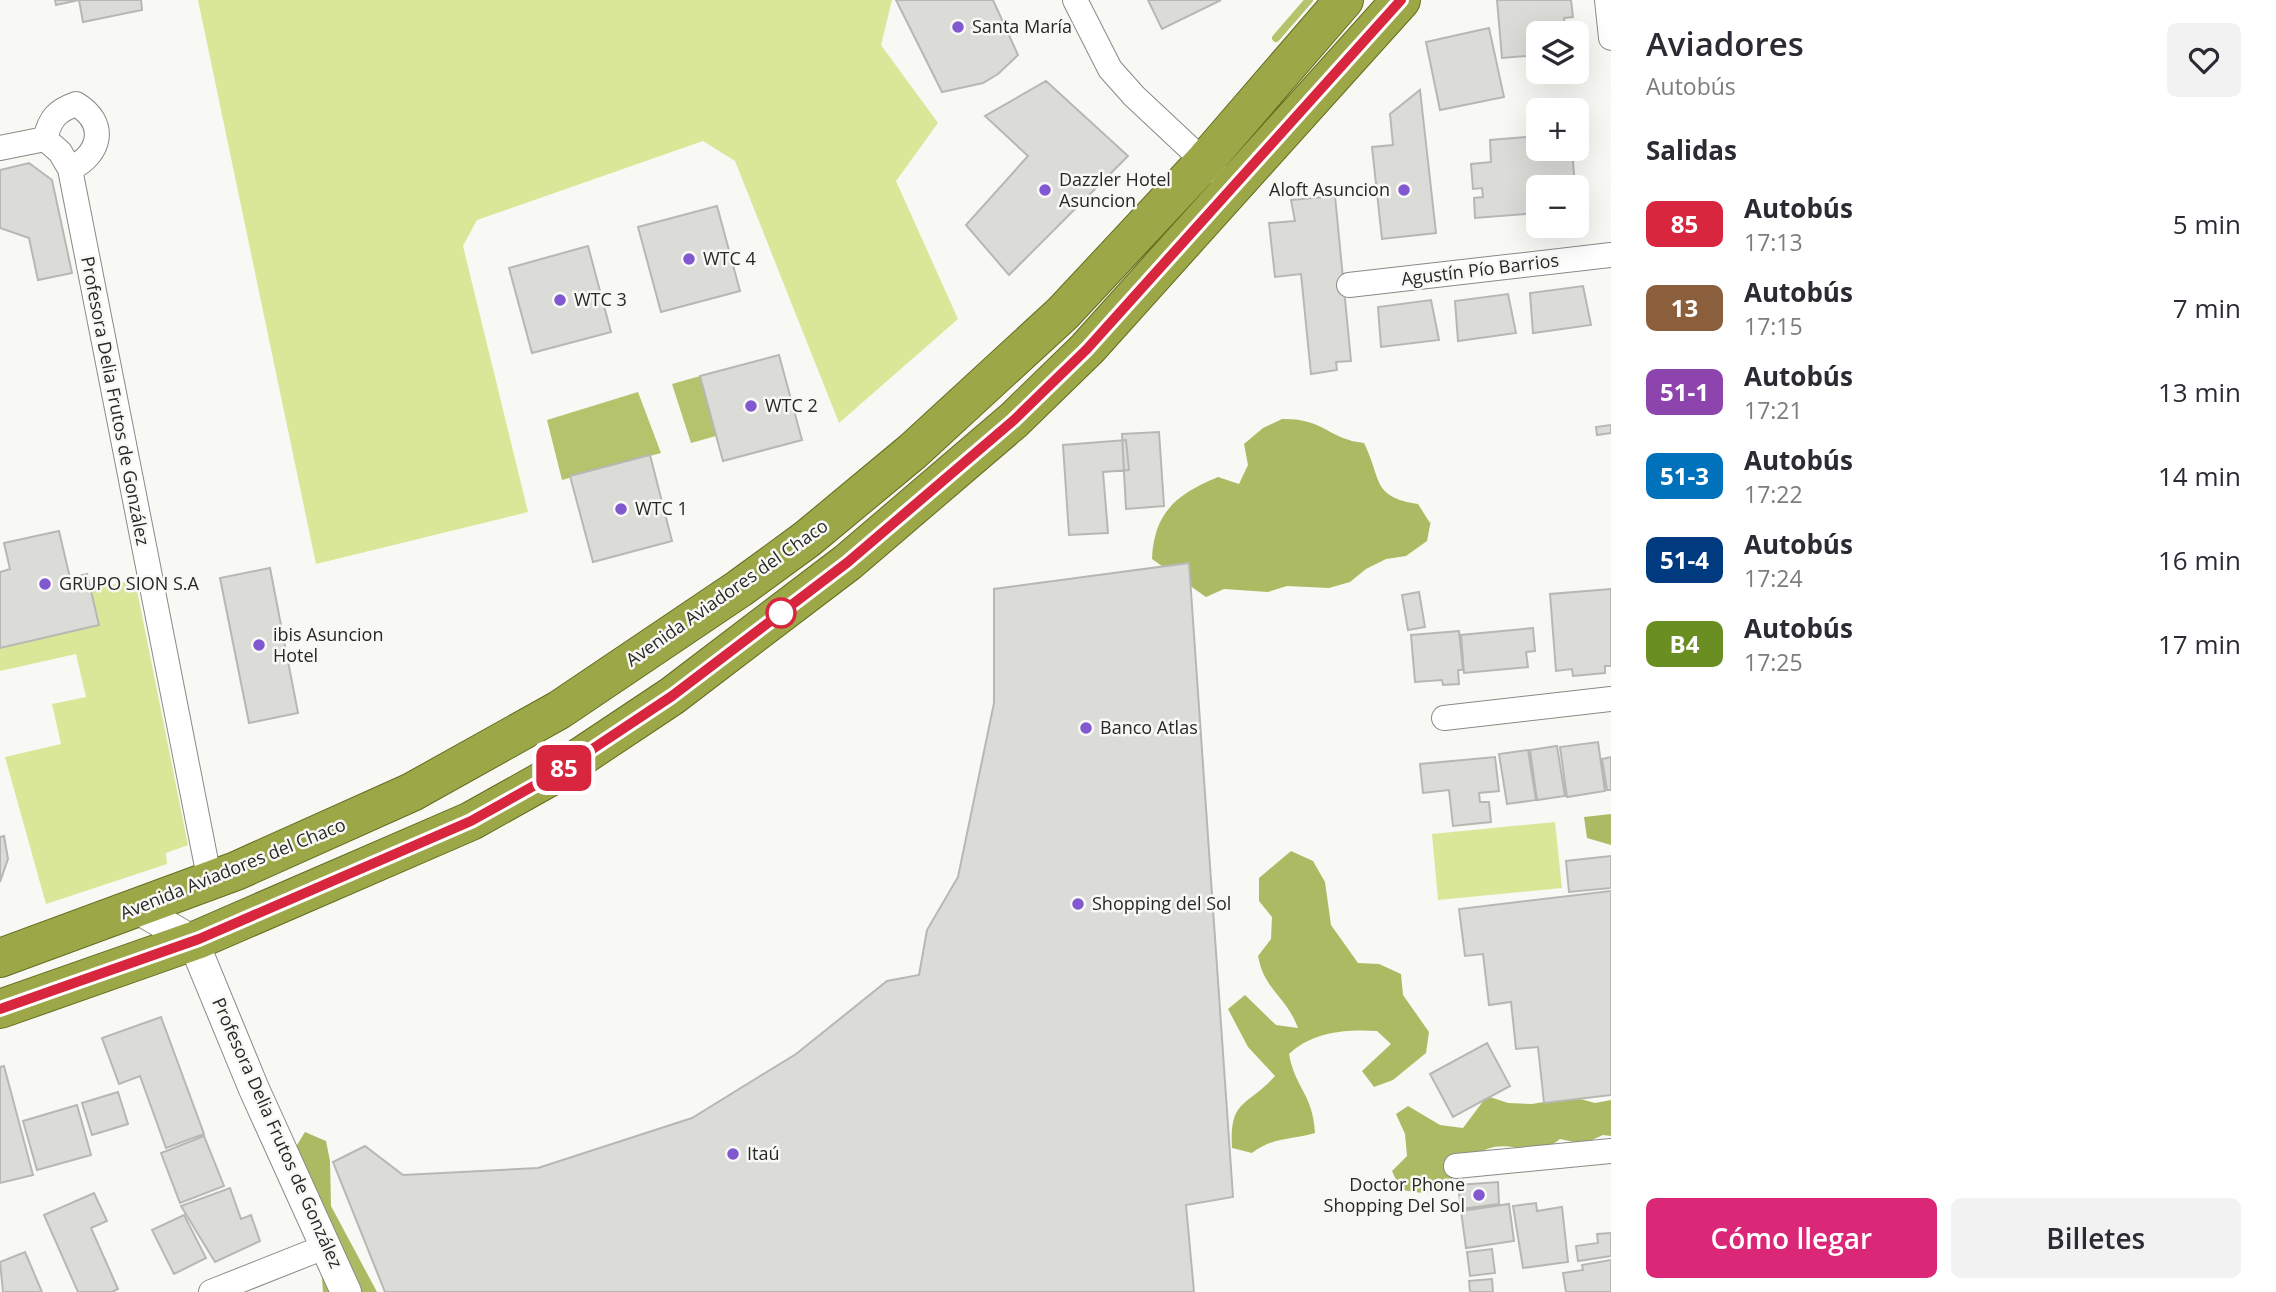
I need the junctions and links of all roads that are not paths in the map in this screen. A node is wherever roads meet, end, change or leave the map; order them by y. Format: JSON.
{"nodes":[{"id":1,"x":1074,"y":0,"type":"edge"},
{"id":2,"x":1343,"y":0,"type":"edge"},
{"id":3,"x":1401,"y":0,"type":"edge"},
{"id":4,"x":1607,"y":0,"type":"edge"},
{"id":5,"x":1611,"y":38,"type":"edge"},
{"id":6,"x":45,"y":139,"type":"junction"},
{"id":7,"x":0,"y":148,"type":"edge"},
{"id":8,"x":1192,"y":149,"type":"junction"},
{"id":9,"x":70,"y":169,"type":"junction"},
{"id":10,"x":1230,"y":189,"type":"junction"},
{"id":11,"x":1611,"y":255,"type":"edge"},
{"id":12,"x":1349,"y":285,"type":"dead end"},
{"id":13,"x":677,"y":630,"type":"junction"},
{"id":14,"x":1611,"y":699,"type":"edge"},
{"id":15,"x":1444,"y":718,"type":"dead end"},
{"id":16,"x":512,"y":796,"type":"junction"},
{"id":17,"x":210,"y":882,"type":"junction"},
{"id":18,"x":138,"y":909,"type":"junction"},
{"id":19,"x":200,"y":957,"type":"junction"},
{"id":20,"x":0,"y":958,"type":"edge"},
{"id":21,"x":0,"y":1009,"type":"edge"},
{"id":22,"x":1611,"y":1151,"type":"edge"},
{"id":23,"x":1456,"y":1166,"type":"dead end"},
{"id":24,"x":327,"y":1246,"type":"junction"},
{"id":25,"x":211,"y":1292,"type":"edge"},
{"id":26,"x":346,"y":1292,"type":"edge"}],
"edges":[{"from":1,"to":8,"type":"street"},
{"from":2,"to":8,"type":"highway","name":"Avenida Aviadores del Chaco"},
{"from":3,"to":10,"type":"highway"},
{"from":4,"to":5,"type":"street"},
{"from":6,"to":7,"type":"street"},
{"from":6,"to":9,"type":"street","name":"Profesora Delia Frutos de González"},
{"from":6,"to":9,"type":"street"},
{"from":8,"to":10,"type":"street"},
{"from":8,"to":13,"type":"highway","name":"Avenida Aviadores del Chaco"},
{"from":9,"to":17,"type":"street","name":"Profesora Delia Frutos de González"},
{"from":10,"to":16,"type":"highway"},
{"from":11,"to":12,"type":"street","name":"Agustín Pío Barrios"},
{"from":13,"to":16,"type":"highway"},
{"from":13,"to":17,"type":"highway","name":"Avenida Aviadores del Chaco"},
{"from":14,"to":15,"type":"street"},
{"from":16,"to":19,"type":"highway"},
{"from":17,"to":18,"type":"highway","name":"Avenida Aviadores del Chaco"},
{"from":18,"to":19,"type":"street"},
{"from":18,"to":20,"type":"highway","name":"Avenida Aviadores del Chaco"},
{"from":19,"to":21,"type":"highway"},
{"from":19,"to":24,"type":"street","name":"Profesora Delia Frutos de González"},
{"from":22,"to":23,"type":"street"},
{"from":24,"to":25,"type":"street"},
{"from":24,"to":26,"type":"street","name":"Profesora Delia Frutos de González"}]}
